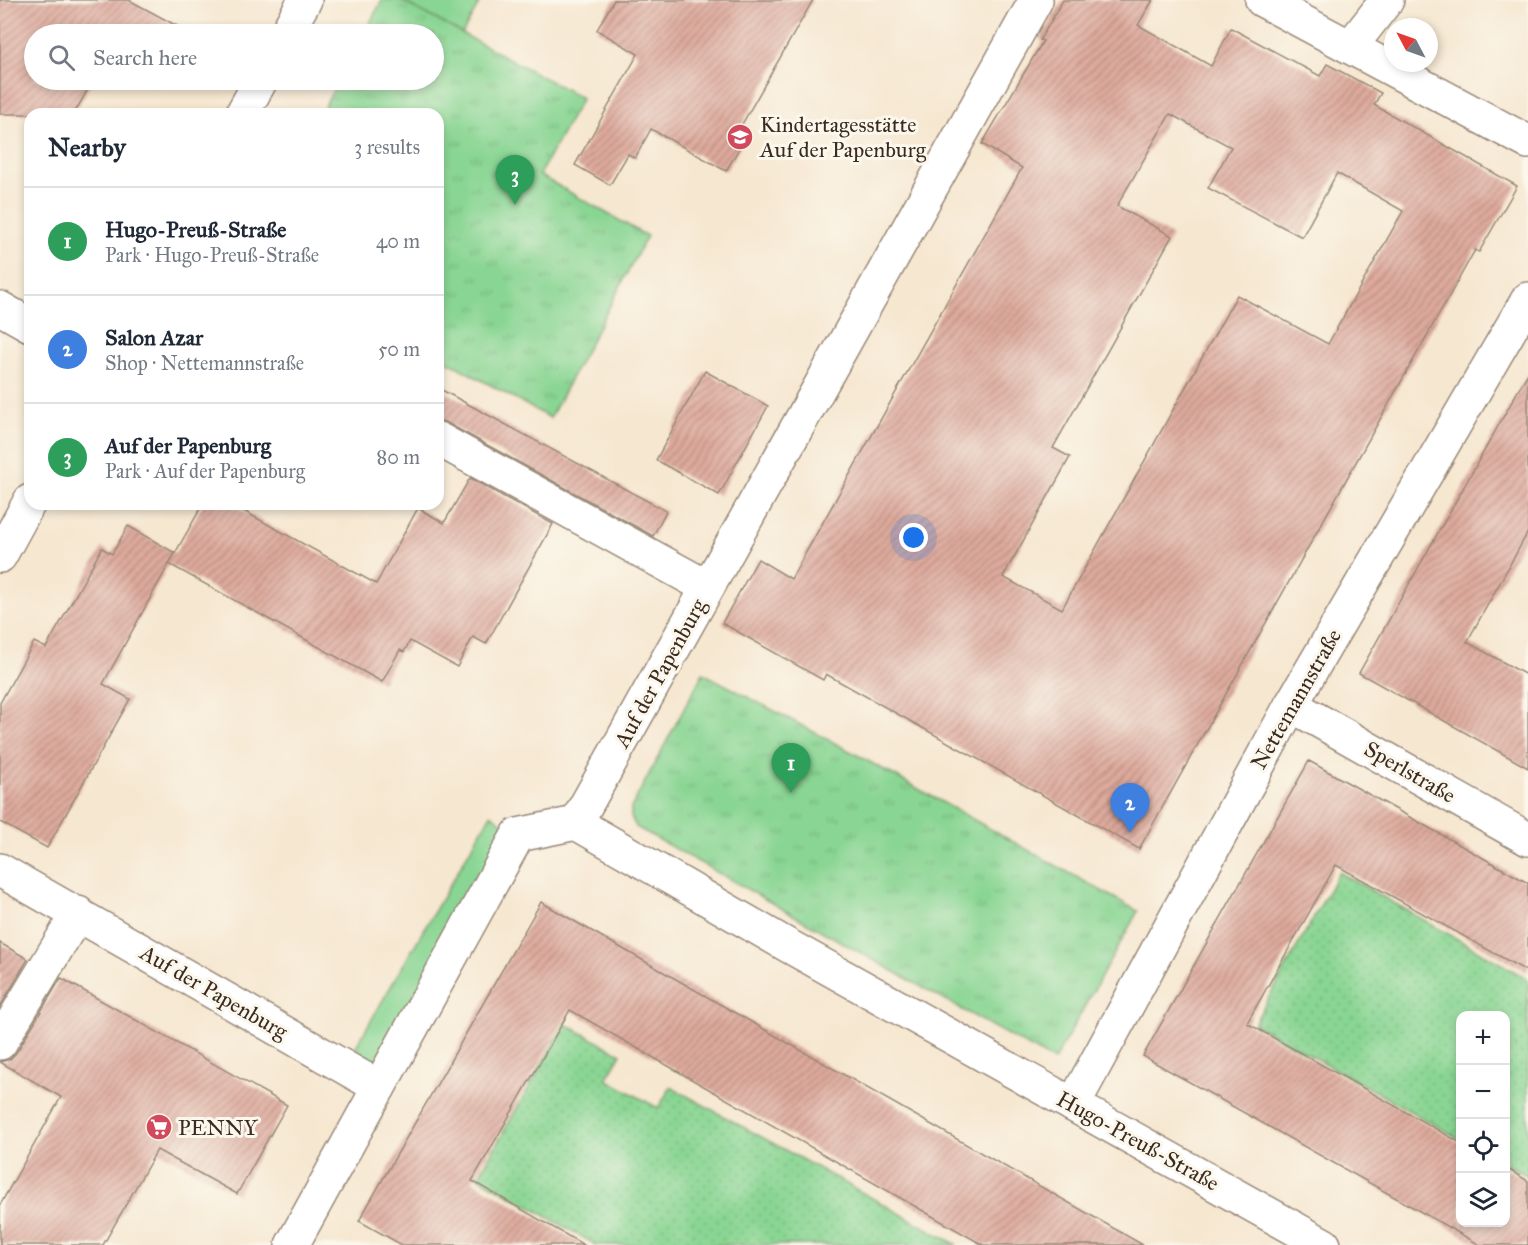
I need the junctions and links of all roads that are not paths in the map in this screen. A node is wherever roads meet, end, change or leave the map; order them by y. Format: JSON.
{"nodes":[{"id":1,"x":305,"y":0,"type":"edge"},
{"id":2,"x":1036,"y":0,"type":"edge"},
{"id":3,"x":1262,"y":0,"type":"edge"},
{"id":4,"x":1387,"y":0,"type":"edge"},
{"id":5,"x":292,"y":24,"type":"edge"},
{"id":6,"x":1351,"y":46,"type":"junction"},
{"id":7,"x":255,"y":90,"type":"edge"},
{"id":8,"x":245,"y":108,"type":"edge"},
{"id":9,"x":1528,"y":142,"type":"edge"},
{"id":10,"x":1528,"y":299,"type":"edge"},
{"id":11,"x":0,"y":308,"type":"edge"},
{"id":12,"x":24,"y":322,"type":"edge"},
{"id":13,"x":444,"y":442,"type":"edge"},
{"id":14,"x":25,"y":510,"type":"edge"},
{"id":15,"x":0,"y":556,"type":"edge"},
{"id":16,"x":707,"y":587,"type":"junction"},
{"id":17,"x":1291,"y":705,"type":"junction"},
{"id":18,"x":576,"y":823,"type":"junction"},
{"id":19,"x":1528,"y":840,"type":"edge"},
{"id":20,"x":0,"y":870,"type":"edge"},
{"id":21,"x":78,"y":913,"type":"junction"},
{"id":22,"x":0,"y":1043,"type":"edge"},
{"id":23,"x":379,"y":1087,"type":"junction"},
{"id":24,"x":1073,"y":1105,"type":"junction"},
{"id":25,"x":292,"y":1245,"type":"edge"},
{"id":26,"x":1324,"y":1245,"type":"edge"}],
"edges":[{"from":1,"to":5,"type":"street"},
{"from":2,"to":16,"type":"street","name":"Auf der Papenburg"},
{"from":3,"to":6,"type":"street"},
{"from":4,"to":6,"type":"street"},
{"from":6,"to":9,"type":"street"},
{"from":7,"to":8,"type":"street"},
{"from":10,"to":17,"type":"street","name":"Nettemannstraße"},
{"from":11,"to":12,"type":"street"},
{"from":13,"to":16,"type":"street"},
{"from":14,"to":15,"type":"street"},
{"from":16,"to":18,"type":"street","name":"Auf der Papenburg"},
{"from":17,"to":19,"type":"street","name":"Sperlstraße"},
{"from":17,"to":24,"type":"street","name":"Nettemannstraße"},
{"from":18,"to":23,"type":"street"},
{"from":18,"to":24,"type":"street","name":"Hugo-Preuß-Straße"},
{"from":20,"to":21,"type":"street","name":"Auf der Papenburg"},
{"from":21,"to":22,"type":"street"},
{"from":21,"to":23,"type":"street","name":"Auf der Papenburg"},
{"from":23,"to":25,"type":"street"},
{"from":24,"to":26,"type":"street","name":"Hugo-Preuß-Straße"}]}
